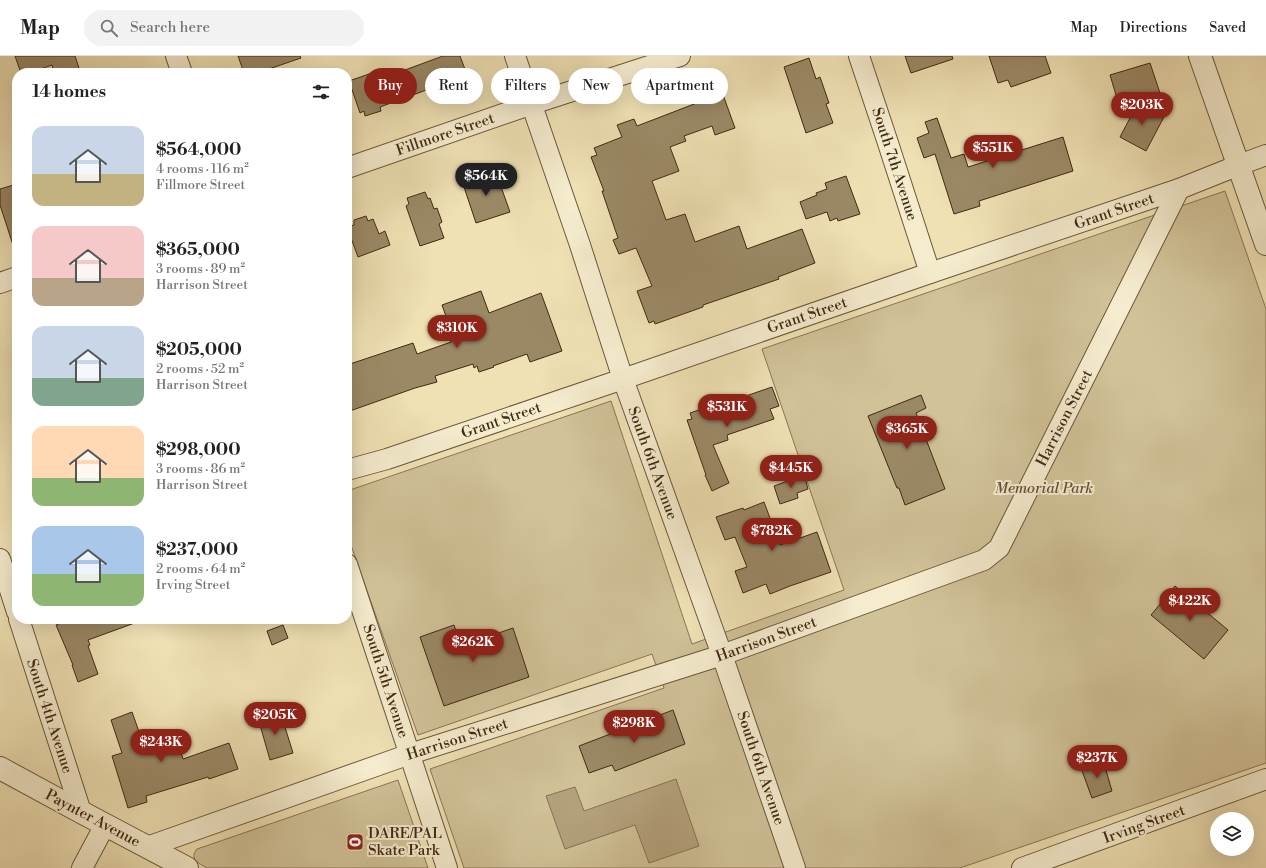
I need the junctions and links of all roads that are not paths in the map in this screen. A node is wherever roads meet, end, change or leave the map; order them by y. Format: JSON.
{"nodes":[{"id":1,"x":176,"y":56,"type":"edge"},
{"id":2,"x":515,"y":56,"type":"edge"},
{"id":3,"x":680,"y":56,"type":"edge"},
{"id":4,"x":859,"y":56,"type":"edge"},
{"id":5,"x":1200,"y":56,"type":"edge"},
{"id":6,"x":180,"y":68,"type":"edge"},
{"id":7,"x":519,"y":68,"type":"edge"},
{"id":8,"x":560,"y":95,"type":"edge"},
{"id":9,"x":532,"y":104,"type":"joint"},
{"id":10,"x":1266,"y":155,"type":"edge"},
{"id":11,"x":1239,"y":164,"type":"junction"},
{"id":12,"x":352,"y":166,"type":"edge"},
{"id":13,"x":1179,"y":189,"type":"junction"},
{"id":14,"x":1266,"y":244,"type":"edge"},
{"id":15,"x":930,"y":273,"type":"junction"},
{"id":16,"x":12,"y":279,"type":"edge"},
{"id":17,"x":0,"y":283,"type":"edge"},
{"id":18,"x":623,"y":379,"type":"junction"},
{"id":19,"x":352,"y":469,"type":"edge"},
{"id":20,"x":0,"y":559,"type":"edge"},
{"id":21,"x":352,"y":579,"type":"edge"},
{"id":22,"x":8,"y":580,"type":"edge"},
{"id":23,"x":12,"y":594,"type":"edge"},
{"id":24,"x":21,"y":624,"type":"edge"},
{"id":25,"x":722,"y":655,"type":"junction"},
{"id":26,"x":410,"y":754,"type":"junction"},
{"id":27,"x":0,"y":768,"type":"edge"},
{"id":28,"x":1266,"y":779,"type":"edge"},
{"id":29,"x":81,"y":812,"type":"junction"},
{"id":30,"x":105,"y":825,"type":"junction"},
{"id":31,"x":147,"y":847,"type":"junction"},
{"id":32,"x":82,"y":868,"type":"edge"},
{"id":33,"x":187,"y":868,"type":"edge"},
{"id":34,"x":447,"y":868,"type":"edge"},
{"id":35,"x":795,"y":868,"type":"edge"},
{"id":36,"x":1022,"y":868,"type":"edge"}],
"edges":[{"from":1,"to":6,"type":"street"},
{"from":2,"to":7,"type":"street","name":"South 6th Avenue"},
{"from":3,"to":8,"type":"street","name":"Fillmore Street"},
{"from":4,"to":15,"type":"street","name":"South 7th Avenue"},
{"from":5,"to":11,"type":"street"},
{"from":9,"to":12,"type":"street","name":"Fillmore Street"},
{"from":9,"to":18,"type":"street","name":"South 6th Avenue"},
{"from":10,"to":11,"type":"street","name":"Grant Street"},
{"from":11,"to":13,"type":"street","name":"Grant Street"},
{"from":11,"to":14,"type":"street"},
{"from":13,"to":15,"type":"street","name":"Grant Street"},
{"from":13,"to":25,"type":"street","name":"Harrison Street"},
{"from":15,"to":18,"type":"street","name":"Grant Street"},
{"from":16,"to":17,"type":"street"},
{"from":18,"to":19,"type":"street","name":"Grant Street"},
{"from":18,"to":25,"type":"street","name":"South 6th Avenue"},
{"from":20,"to":22,"type":"street"},
{"from":21,"to":26,"type":"street","name":"South 5th Avenue"},
{"from":22,"to":23,"type":"street"},
{"from":24,"to":29,"type":"street","name":"South 4th Avenue"},
{"from":25,"to":26,"type":"street","name":"Harrison Street"},
{"from":25,"to":35,"type":"street","name":"South 6th Avenue"},
{"from":26,"to":31,"type":"street","name":"Harrison Street"},
{"from":26,"to":34,"type":"street","name":"South 5th Avenue"},
{"from":27,"to":29,"type":"street","name":"Paynter Avenue"},
{"from":28,"to":36,"type":"street","name":"Irving Street"},
{"from":29,"to":30,"type":"street","name":"Paynter Avenue"},
{"from":30,"to":31,"type":"street","name":"Paynter Avenue"},
{"from":30,"to":32,"type":"street"},
{"from":31,"to":33,"type":"street","name":"Paynter Avenue"}]}
